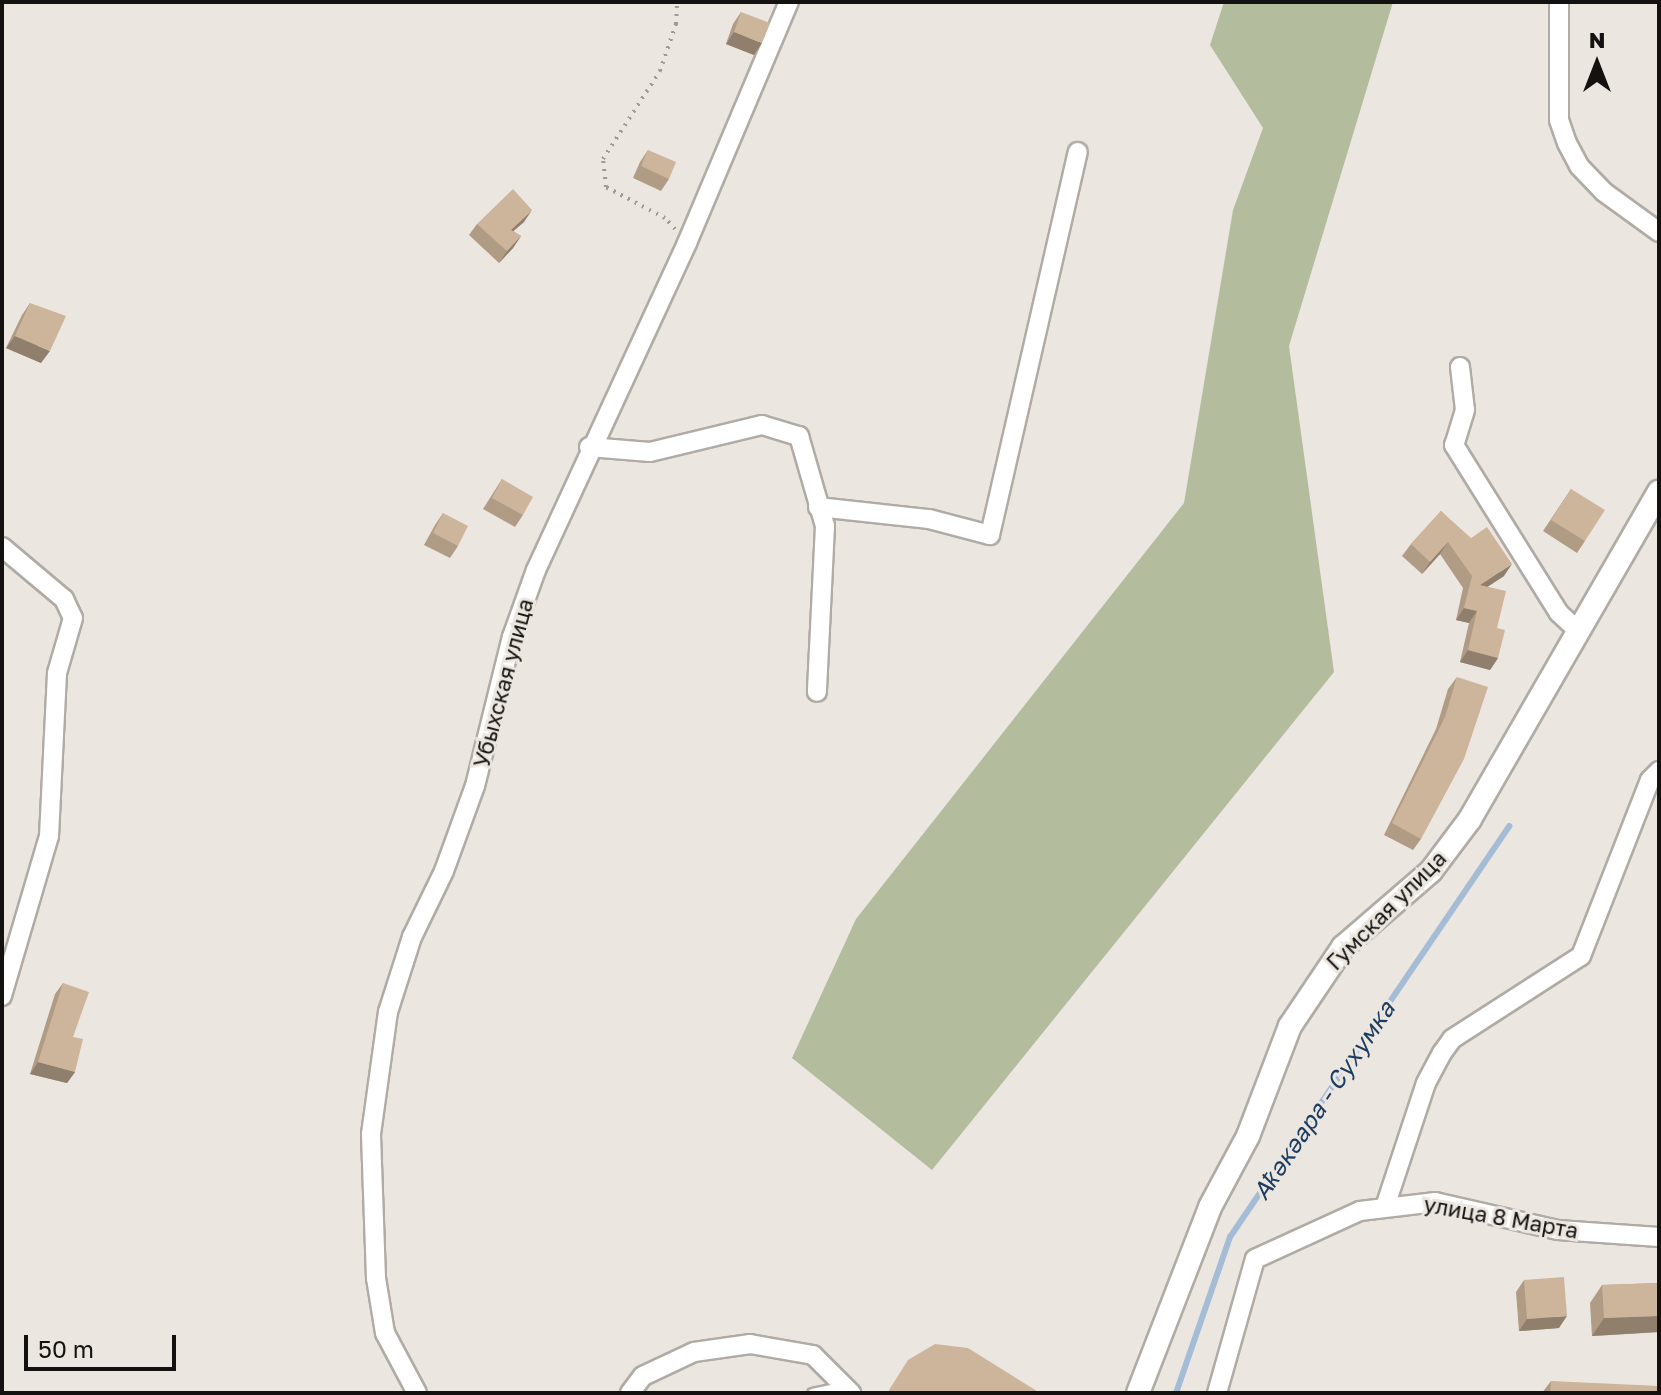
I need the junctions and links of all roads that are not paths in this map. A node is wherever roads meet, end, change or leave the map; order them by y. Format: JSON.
{"nodes":[{"id":1,"x":789,"y":2,"type":"edge"},
{"id":2,"x":1559,"y":2,"type":"edge"},
{"id":3,"x":1078,"y":152,"type":"dead end"},
{"id":4,"x":1659,"y":232,"type":"edge"},
{"id":5,"x":1460,"y":367,"type":"dead end"},
{"id":6,"x":589,"y":447,"type":"junction"},
{"id":7,"x":1659,"y":492,"type":"edge"},
{"id":8,"x":818,"y":507,"type":"junction"},
{"id":9,"x":2,"y":547,"type":"edge"},
{"id":10,"x":1578,"y":631,"type":"junction"},
{"id":11,"x":817,"y":692,"type":"dead end"},
{"id":12,"x":1659,"y":771,"type":"edge"},
{"id":13,"x":2,"y":996,"type":"edge"},
{"id":14,"x":1386,"y":1204,"type":"junction"},
{"id":15,"x":1659,"y":1237,"type":"edge"},
{"id":16,"x":848,"y":1389,"type":"edge"},
{"id":17,"x":417,"y":1393,"type":"edge"},
{"id":18,"x":630,"y":1393,"type":"edge"},
{"id":19,"x":812,"y":1393,"type":"edge"},
{"id":20,"x":1138,"y":1393,"type":"edge"},
{"id":21,"x":1217,"y":1393,"type":"edge"}],
"edges":[{"from":1,"to":6,"type":"street","name":"Убыхская улица"},
{"from":2,"to":4,"type":"street"},
{"from":3,"to":8,"type":"street"},
{"from":5,"to":10,"type":"street"},
{"from":6,"to":8,"type":"street"},
{"from":6,"to":17,"type":"street","name":"Убыхская улица"},
{"from":7,"to":10,"type":"street","name":"Гумская улица"},
{"from":8,"to":11,"type":"street"},
{"from":9,"to":13,"type":"street"},
{"from":10,"to":20,"type":"street","name":"Гумская улица"},
{"from":12,"to":14,"type":"street"},
{"from":14,"to":15,"type":"street","name":"улица 8 Марта"},
{"from":14,"to":21,"type":"street","name":"улица 8 Марта"},
{"from":16,"to":18,"type":"street"},
{"from":16,"to":19,"type":"lane"}]}
